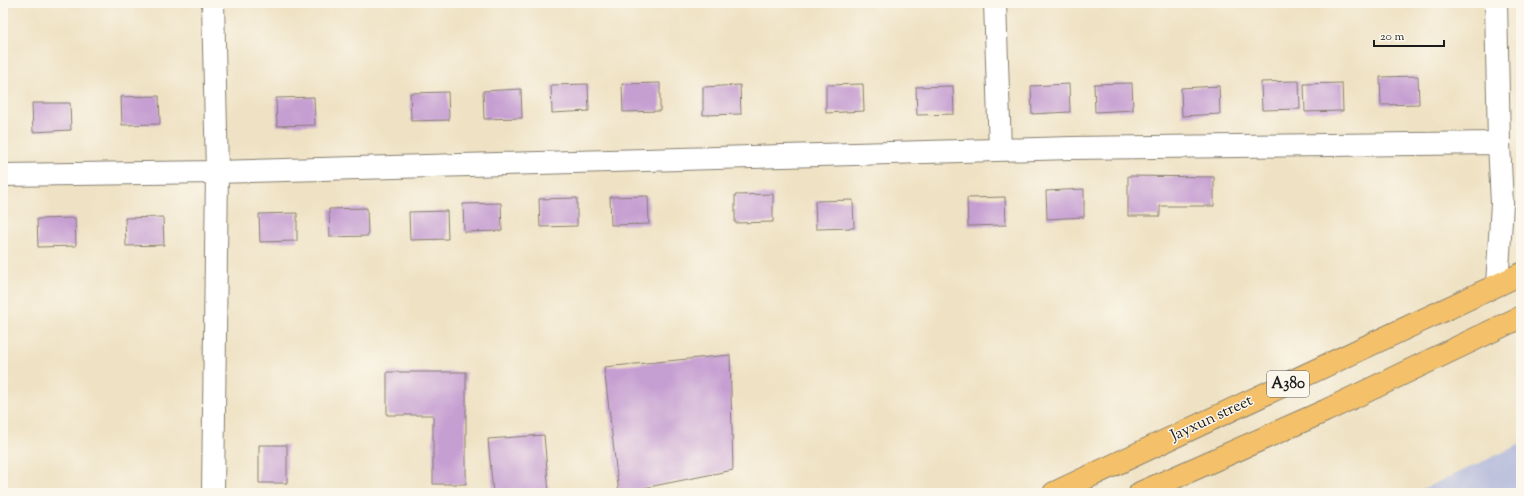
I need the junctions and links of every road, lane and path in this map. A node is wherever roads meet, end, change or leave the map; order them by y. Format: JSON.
{"nodes":[{"id":1,"x":213,"y":3,"type":"edge"},
{"id":2,"x":995,"y":3,"type":"edge"},
{"id":3,"x":1496,"y":3,"type":"edge"},
{"id":4,"x":1499,"y":143,"type":"junction"},
{"id":5,"x":1000,"y":150,"type":"junction"},
{"id":6,"x":217,"y":172,"type":"junction"},
{"id":7,"x":3,"y":175,"type":"edge"},
{"id":8,"x":1521,"y":274,"type":"edge"},
{"id":9,"x":1497,"y":285,"type":"junction"},
{"id":10,"x":1521,"y":317,"type":"edge"},
{"id":11,"x":213,"y":493,"type":"edge"},
{"id":12,"x":1054,"y":493,"type":"edge"},
{"id":13,"x":1140,"y":493,"type":"edge"}],
"edges":[{"from":1,"to":6,"type":"street"},
{"from":2,"to":5,"type":"street"},
{"from":3,"to":4,"type":"street"},
{"from":4,"to":5,"type":"street"},
{"from":4,"to":9,"type":"street"},
{"from":5,"to":6,"type":"street"},
{"from":6,"to":7,"type":"street"},
{"from":6,"to":11,"type":"street"},
{"from":8,"to":9,"type":"highway","name":"Jayxun street","number":"A380"},
{"from":9,"to":12,"type":"highway","name":"Jayxun street","number":"A380"},
{"from":10,"to":13,"type":"highway","number":"A380"}]}
